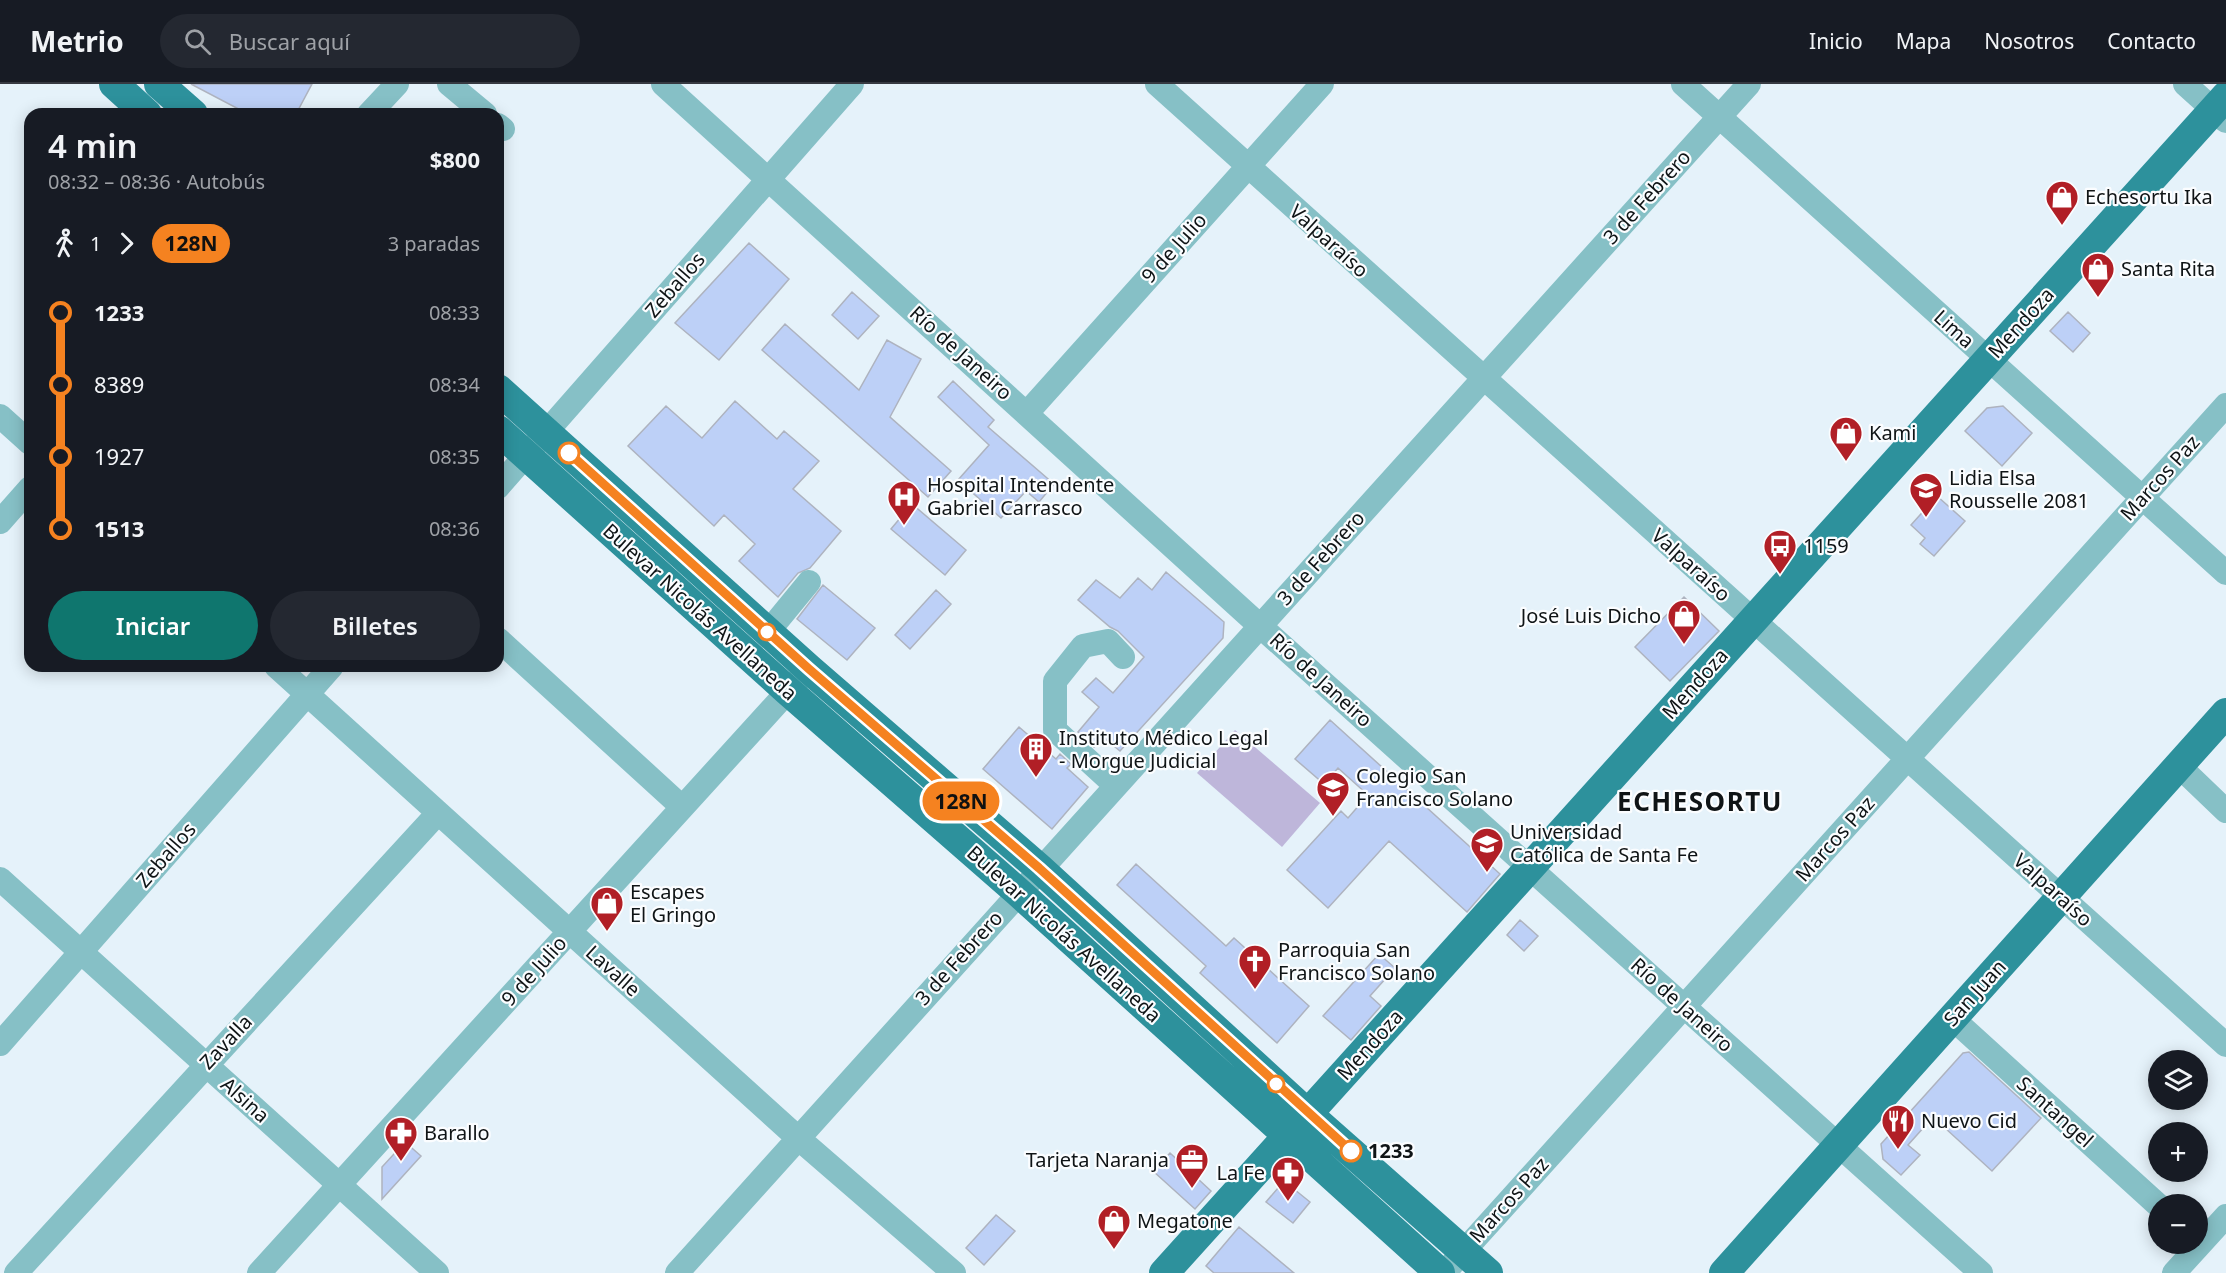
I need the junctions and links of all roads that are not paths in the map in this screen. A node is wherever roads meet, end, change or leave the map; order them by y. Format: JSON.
{"nodes":[{"id":1,"x":114,"y":84,"type":"edge"},
{"id":2,"x":159,"y":84,"type":"edge"},
{"id":3,"x":397,"y":84,"type":"edge"},
{"id":4,"x":448,"y":84,"type":"edge"},
{"id":5,"x":663,"y":84,"type":"edge"},
{"id":6,"x":852,"y":84,"type":"edge"},
{"id":7,"x":1157,"y":84,"type":"edge"},
{"id":8,"x":1322,"y":84,"type":"edge"},
{"id":9,"x":1683,"y":84,"type":"edge"},
{"id":10,"x":1749,"y":84,"type":"edge"},
{"id":11,"x":2185,"y":84,"type":"edge"},
{"id":12,"x":140,"y":108,"type":"edge"},
{"id":13,"x":185,"y":108,"type":"edge"},
{"id":14,"x":375,"y":108,"type":"edge"},
{"id":15,"x":477,"y":108,"type":"edge"},
{"id":16,"x":2222,"y":109,"type":"edge"},
{"id":17,"x":1719,"y":117,"type":"junction"},
{"id":18,"x":1247,"y":167,"type":"junction"},
{"id":19,"x":766,"y":179,"type":"junction"},
{"id":20,"x":1988,"y":359,"type":"junction"},
{"id":21,"x":1483,"y":379,"type":"junction"},
{"id":22,"x":504,"y":394,"type":"edge"},
{"id":23,"x":2226,"y":405,"type":"edge"},
{"id":24,"x":1027,"y":413,"type":"junction"},
{"id":25,"x":0,"y":416,"type":"edge"},
{"id":26,"x":547,"y":433,"type":"junction"},
{"id":27,"x":504,"y":435,"type":"edge"},
{"id":28,"x":24,"y":438,"type":"edge"},
{"id":29,"x":527,"y":456,"type":"junction"},
{"id":30,"x":504,"y":481,"type":"edge"},
{"id":31,"x":24,"y":495,"type":"edge"},
{"id":32,"x":2142,"y":498,"type":"junction"},
{"id":33,"x":0,"y":522,"type":"edge"},
{"id":34,"x":2226,"y":573,"type":"edge"},
{"id":35,"x":809,"y":582,"type":"dead end"},
{"id":36,"x":1753,"y":620,"type":"junction"},
{"id":37,"x":1260,"y":626,"type":"junction"},
{"id":38,"x":768,"y":633,"type":"junction"},
{"id":39,"x":504,"y":644,"type":"edge"},
{"id":40,"x":1123,"y":657,"type":"dead end"},
{"id":41,"x":809,"y":669,"type":"junction"},
{"id":42,"x":283,"y":672,"type":"edge"},
{"id":43,"x":326,"y":672,"type":"edge"},
{"id":44,"x":788,"y":691,"type":"junction"},
{"id":45,"x":306,"y":693,"type":"junction"},
{"id":46,"x":2226,"y":713,"type":"edge"},
{"id":47,"x":1907,"y":759,"type":"junction"},
{"id":48,"x":2179,"y":766,"type":"junction"},
{"id":49,"x":1116,"y":786,"type":"junction"},
{"id":50,"x":682,"y":807,"type":"junction"},
{"id":51,"x":2226,"y":811,"type":"edge"},
{"id":52,"x":438,"y":813,"type":"junction"},
{"id":53,"x":1039,"y":868,"type":"junction"},
{"id":54,"x":1530,"y":868,"type":"junction"},
{"id":55,"x":0,"y":879,"type":"edge"},
{"id":56,"x":1018,"y":892,"type":"junction"},
{"id":57,"x":2061,"y":897,"type":"junction"},
{"id":58,"x":570,"y":932,"type":"junction"},
{"id":59,"x":81,"y":952,"type":"junction"},
{"id":60,"x":1685,"y":1007,"type":"junction"},
{"id":61,"x":1952,"y":1018,"type":"junction"},
{"id":62,"x":0,"y":1044,"type":"edge"},
{"id":63,"x":2226,"y":1045,"type":"edge"},
{"id":64,"x":206,"y":1064,"type":"junction"},
{"id":65,"x":1308,"y":1114,"type":"junction"},
{"id":66,"x":1288,"y":1136,"type":"junction"},
{"id":67,"x":798,"y":1138,"type":"junction"},
{"id":68,"x":1839,"y":1145,"type":"junction"},
{"id":69,"x":339,"y":1185,"type":"junction"},
{"id":70,"x":2148,"y":1196,"type":"edge"},
{"id":71,"x":2226,"y":1216,"type":"edge"},
{"id":72,"x":2208,"y":1233,"type":"edge"},
{"id":73,"x":1463,"y":1251,"type":"junction"},
{"id":74,"x":2189,"y":1254,"type":"edge"},
{"id":75,"x":1728,"y":1272,"type":"edge"},
{"id":76,"x":16,"y":1273,"type":"edge"},
{"id":77,"x":259,"y":1273,"type":"edge"},
{"id":78,"x":437,"y":1273,"type":"edge"},
{"id":79,"x":677,"y":1273,"type":"edge"},
{"id":80,"x":954,"y":1273,"type":"edge"},
{"id":81,"x":1164,"y":1273,"type":"edge"},
{"id":82,"x":1442,"y":1273,"type":"edge"},
{"id":83,"x":1488,"y":1273,"type":"edge"},
{"id":84,"x":1981,"y":1273,"type":"edge"},
{"id":85,"x":2174,"y":1273,"type":"edge"}],
"edges":[{"from":1,"to":12,"type":"main road"},
{"from":2,"to":13,"type":"main road"},
{"from":3,"to":14,"type":"street"},
{"from":4,"to":15,"type":"street"},
{"from":5,"to":19,"type":"street","name":"Río de Janeiro"},
{"from":6,"to":19,"type":"street","name":"Zeballos"},
{"from":7,"to":18,"type":"street","name":"Valparaíso"},
{"from":8,"to":18,"type":"street","name":"9 de Julio"},
{"from":9,"to":17,"type":"street","name":"Lima"},
{"from":10,"to":17,"type":"street","name":"3 de Febrero"},
{"from":11,"to":16,"type":"street"},
{"from":16,"to":20,"type":"main road","name":"Mendoza"},
{"from":17,"to":20,"type":"street","name":"Lima"},
{"from":17,"to":21,"type":"street","name":"3 de Febrero"},
{"from":18,"to":21,"type":"street","name":"Valparaíso"},
{"from":18,"to":24,"type":"street","name":"9 de Julio"},
{"from":19,"to":24,"type":"street","name":"Río de Janeiro"},
{"from":19,"to":26,"type":"street","name":"Zeballos"},
{"from":20,"to":32,"type":"street","name":"Lima"},
{"from":20,"to":36,"type":"main road","name":"Mendoza"},
{"from":21,"to":36,"type":"street","name":"Valparaíso"},
{"from":21,"to":37,"type":"street","name":"3 de Febrero"},
{"from":22,"to":26,"type":"main road","name":"Bulevar Nicolás Avellaneda"},
{"from":23,"to":32,"type":"street","name":"Marcos Paz"},
{"from":24,"to":37,"type":"street","name":"Río de Janeiro"},
{"from":25,"to":28,"type":"street"},
{"from":26,"to":29,"type":"street","name":"Zeballos"},
{"from":26,"to":38,"type":"main road","name":"Bulevar Nicolás Avellaneda"},
{"from":27,"to":29,"type":"main road","name":"Bulevar Nicolás Avellaneda"},
{"from":29,"to":30,"type":"street","name":"Zeballos"},
{"from":29,"to":44,"type":"main road","name":"Bulevar Nicolás Avellaneda"},
{"from":31,"to":33,"type":"street"},
{"from":32,"to":34,"type":"street","name":"Lima"},
{"from":32,"to":47,"type":"street","name":"Marcos Paz"},
{"from":35,"to":38,"type":"street"},
{"from":36,"to":47,"type":"street","name":"Valparaíso"},
{"from":36,"to":54,"type":"main road","name":"Mendoza"},
{"from":37,"to":49,"type":"street","name":"3 de Febrero"},
{"from":37,"to":54,"type":"street","name":"Río de Janeiro"},
{"from":38,"to":41,"type":"main road","name":"Bulevar Nicolás Avellaneda"},
{"from":39,"to":50,"type":"street"},
{"from":40,"to":49,"type":"street"},
{"from":41,"to":44,"type":"street","name":"9 de Julio"},
{"from":41,"to":53,"type":"main road","name":"Bulevar Nicolás Avellaneda"},
{"from":42,"to":45,"type":"street","name":"Lavalle"},
{"from":43,"to":45,"type":"street","name":"Zeballos"},
{"from":44,"to":50,"type":"street","name":"9 de Julio"},
{"from":44,"to":56,"type":"main road","name":"Bulevar Nicolás Avellaneda"},
{"from":45,"to":52,"type":"street","name":"Lavalle"},
{"from":45,"to":59,"type":"street","name":"Zeballos"},
{"from":46,"to":48,"type":"main road","name":"San Juan"},
{"from":47,"to":57,"type":"street","name":"Valparaíso"},
{"from":47,"to":60,"type":"street","name":"Marcos Paz"},
{"from":48,"to":51,"type":"street"},
{"from":48,"to":57,"type":"main road","name":"San Juan"},
{"from":49,"to":53,"type":"street","name":"3 de Febrero"},
{"from":50,"to":58,"type":"street","name":"9 de Julio"},
{"from":52,"to":58,"type":"street","name":"Lavalle"},
{"from":52,"to":64,"type":"street","name":"Zavalla"},
{"from":53,"to":56,"type":"street","name":"3 de Febrero"},
{"from":53,"to":65,"type":"main road","name":"Bulevar Nicolás Avellaneda"},
{"from":54,"to":60,"type":"street","name":"Río de Janeiro"},
{"from":54,"to":65,"type":"main road","name":"Mendoza"},
{"from":55,"to":59,"type":"street","name":"Alsina"},
{"from":56,"to":66,"type":"main road","name":"Bulevar Nicolás Avellaneda"},
{"from":56,"to":67,"type":"street","name":"3 de Febrero"},
{"from":57,"to":61,"type":"main road","name":"San Juan"},
{"from":57,"to":63,"type":"street","name":"Valparaíso"},
{"from":58,"to":67,"type":"street","name":"Lavalle"},
{"from":58,"to":69,"type":"street","name":"9 de Julio"},
{"from":59,"to":62,"type":"street","name":"Zeballos"},
{"from":59,"to":64,"type":"street","name":"Alsina"},
{"from":60,"to":68,"type":"street","name":"Río de Janeiro"},
{"from":60,"to":73,"type":"street","name":"Marcos Paz"},
{"from":61,"to":68,"type":"main road","name":"San Juan"},
{"from":61,"to":70,"type":"street","name":"Santangel"},
{"from":64,"to":69,"type":"street","name":"Alsina"},
{"from":64,"to":76,"type":"street","name":"Zavalla"},
{"from":65,"to":66,"type":"main road","name":"Mendoza"},
{"from":65,"to":73,"type":"main road","name":"Bulevar Nicolás Avellaneda"},
{"from":66,"to":81,"type":"main road","name":"Mendoza"},
{"from":66,"to":82,"type":"main road","name":"Bulevar Nicolás Avellaneda"},
{"from":67,"to":79,"type":"street","name":"3 de Febrero"},
{"from":67,"to":80,"type":"street","name":"Lavalle"},
{"from":68,"to":75,"type":"main road","name":"San Juan"},
{"from":68,"to":84,"type":"street","name":"Río de Janeiro"},
{"from":69,"to":77,"type":"street","name":"9 de Julio"},
{"from":69,"to":78,"type":"street","name":"Alsina"},
{"from":71,"to":72,"type":"street"},
{"from":73,"to":82,"type":"street","name":"Marcos Paz"},
{"from":73,"to":83,"type":"main road","name":"Bulevar Nicolás Avellaneda"},
{"from":74,"to":85,"type":"street"}]}
